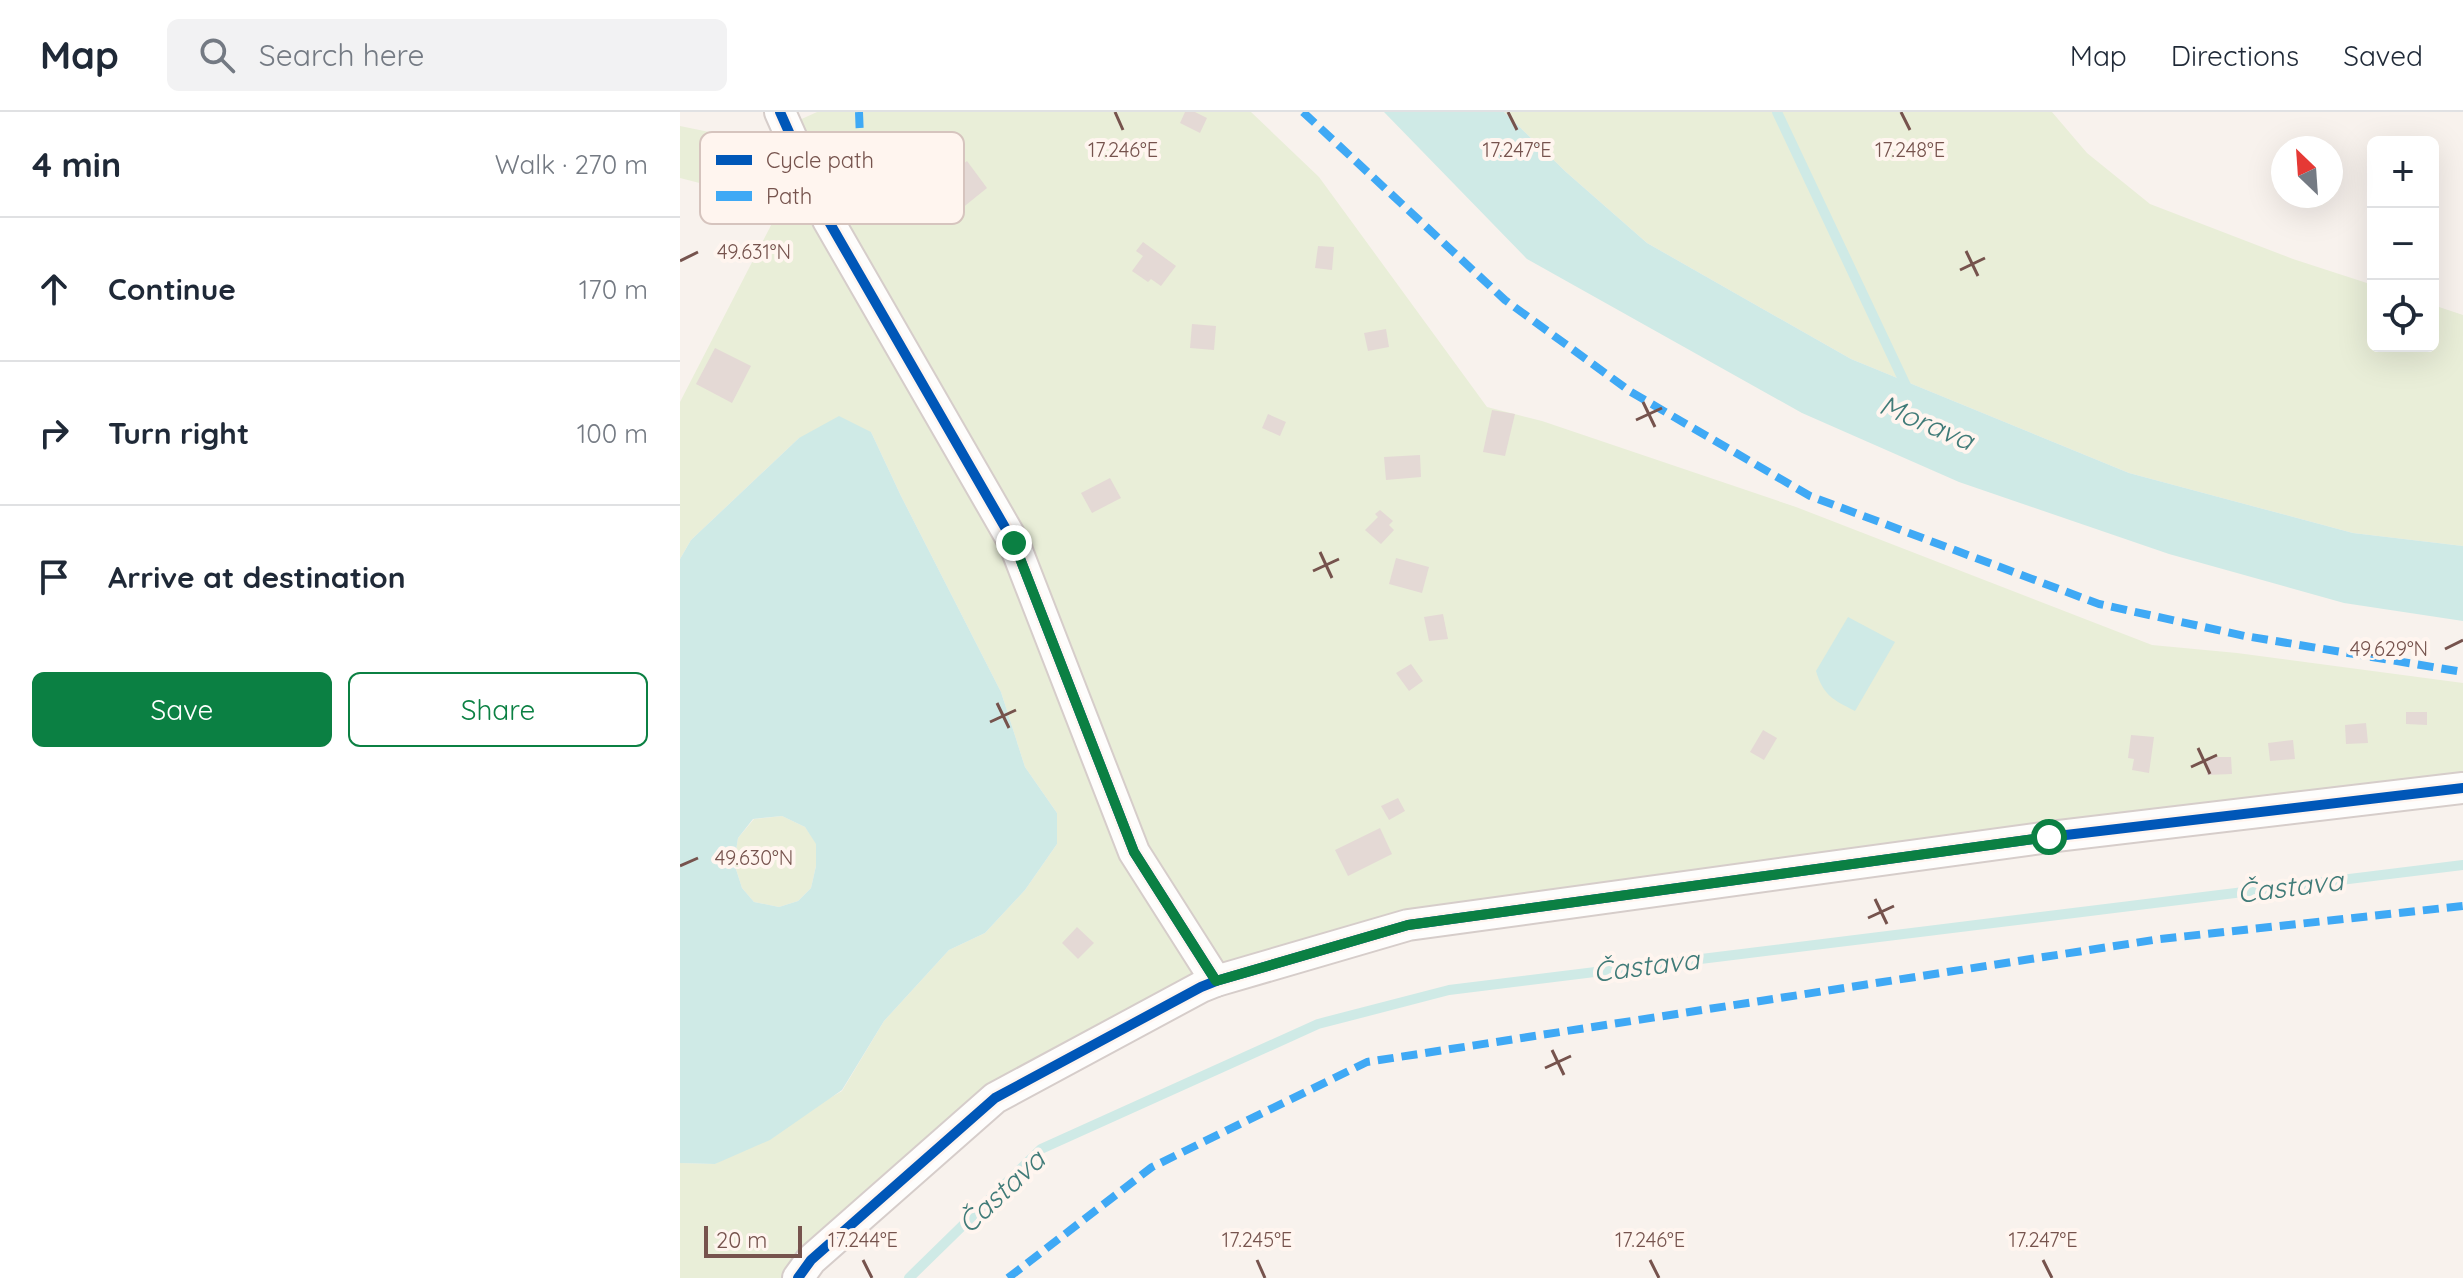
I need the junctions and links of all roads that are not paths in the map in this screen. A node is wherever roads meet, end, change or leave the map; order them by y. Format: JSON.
{"nodes":[{"id":1,"x":780,"y":112,"type":"edge"},
{"id":2,"x":789,"y":132,"type":"edge"},
{"id":3,"x":830,"y":224,"type":"edge"},
{"id":4,"x":2463,"y":788,"type":"edge"},
{"id":5,"x":1216,"y":981,"type":"junction"},
{"id":6,"x":798,"y":1278,"type":"edge"}],
"edges":[{"from":1,"to":2,"type":"street"},
{"from":3,"to":5,"type":"street"},
{"from":4,"to":5,"type":"street"},
{"from":5,"to":6,"type":"street"}]}
